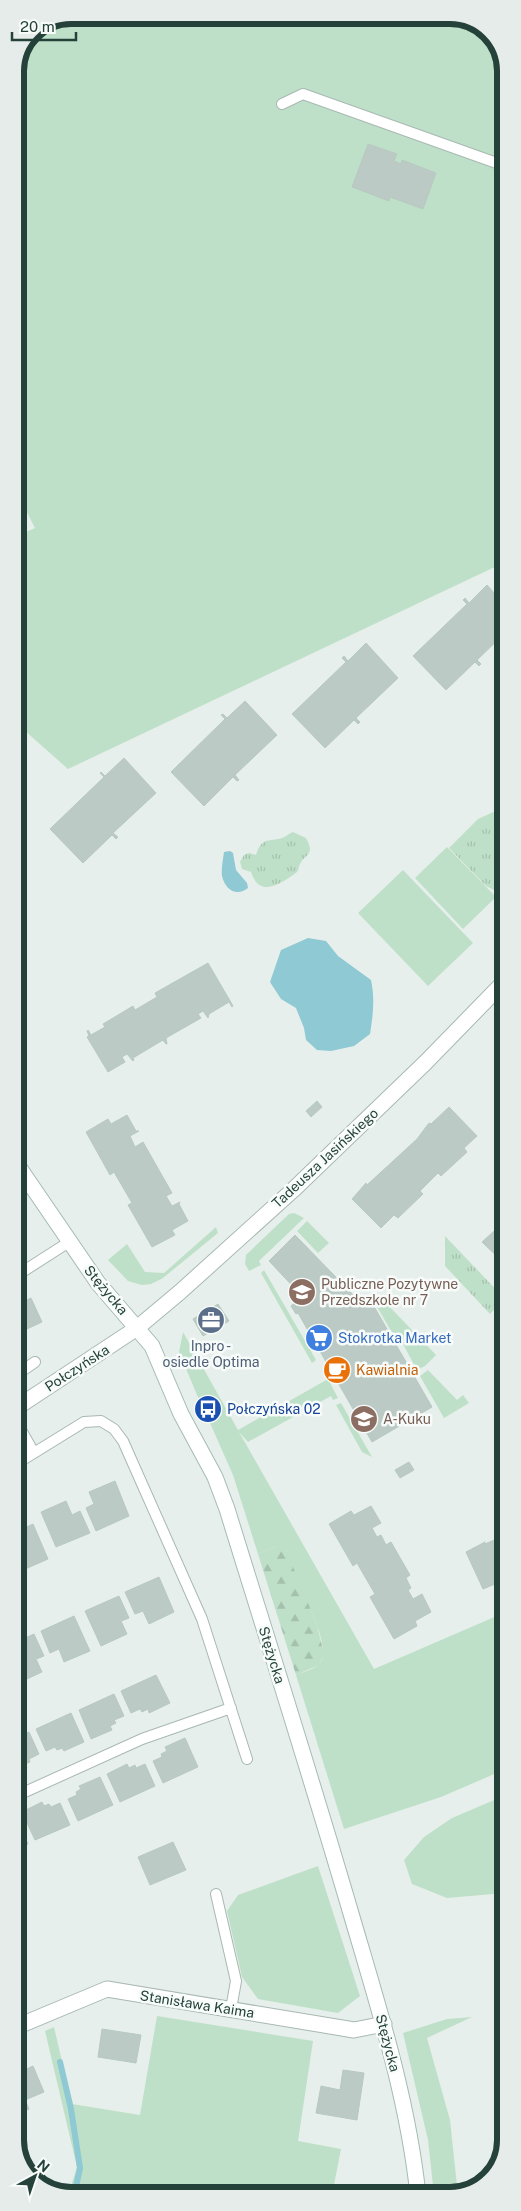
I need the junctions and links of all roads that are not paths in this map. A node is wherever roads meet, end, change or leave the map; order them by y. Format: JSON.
{"nodes":[{"id":1,"x":282,"y":104,"type":"dead end"},
{"id":2,"x":497,"y":163,"type":"edge"},
{"id":3,"x":497,"y":988,"type":"edge"},
{"id":4,"x":24,"y":1175,"type":"edge"},
{"id":5,"x":69,"y":1242,"type":"junction"},
{"id":6,"x":24,"y":1271,"type":"edge"},
{"id":7,"x":138,"y":1328,"type":"junction"},
{"id":8,"x":35,"y":1362,"type":"dead end"},
{"id":9,"x":24,"y":1370,"type":"edge"},
{"id":10,"x":24,"y":1403,"type":"edge"},
{"id":11,"x":24,"y":1435,"type":"edge"},
{"id":12,"x":34,"y":1453,"type":"junction"},
{"id":13,"x":24,"y":1459,"type":"edge"},
{"id":14,"x":231,"y":1708,"type":"junction"},
{"id":15,"x":247,"y":1759,"type":"dead end"},
{"id":16,"x":24,"y":1792,"type":"edge"},
{"id":17,"x":216,"y":1894,"type":"dead end"},
{"id":18,"x":231,"y":2009,"type":"junction"},
{"id":19,"x":24,"y":2024,"type":"edge"},
{"id":20,"x":384,"y":2024,"type":"junction"},
{"id":21,"x":417,"y":2187,"type":"edge"}],
"edges":[{"from":1,"to":2,"type":"lane"},
{"from":3,"to":7,"type":"street","name":"Tadeusza Jasińskiego"},
{"from":4,"to":5,"type":"street","name":"Stężycka"},
{"from":5,"to":6,"type":"lane"},
{"from":5,"to":7,"type":"street","name":"Stężycka"},
{"from":7,"to":10,"type":"street","name":"Połczyńska"},
{"from":7,"to":20,"type":"street","name":"Stężycka"},
{"from":8,"to":9,"type":"lane"},
{"from":11,"to":12,"type":"lane"},
{"from":12,"to":13,"type":"lane"},
{"from":12,"to":14,"type":"lane"},
{"from":14,"to":15,"type":"lane"},
{"from":14,"to":16,"type":"lane"},
{"from":17,"to":18,"type":"lane"},
{"from":18,"to":19,"type":"street","name":"Stanisława Kaima"},
{"from":18,"to":20,"type":"street","name":"Stanisława Kaima"},
{"from":20,"to":21,"type":"street","name":"Stężycka"}]}
